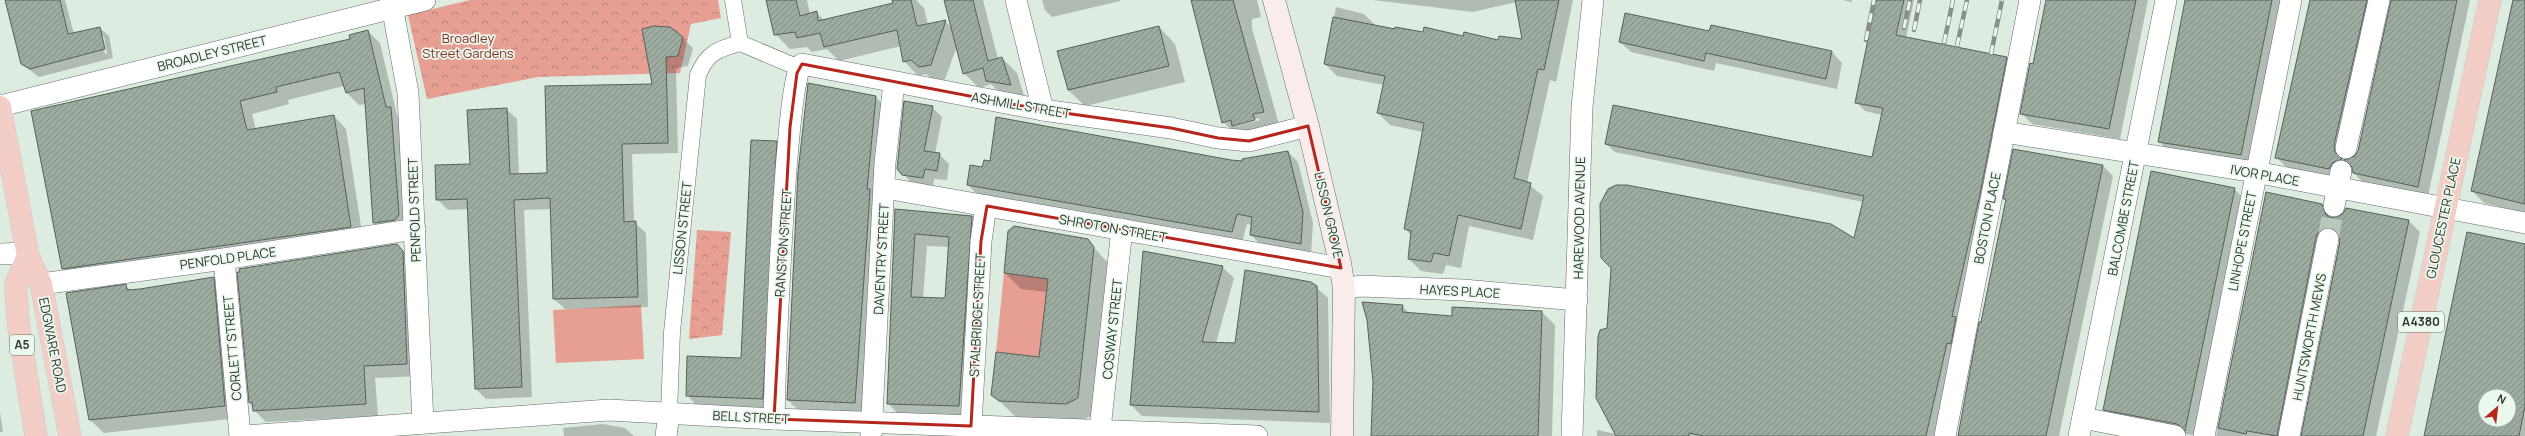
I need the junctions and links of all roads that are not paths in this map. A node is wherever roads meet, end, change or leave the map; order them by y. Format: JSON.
{"nodes":[{"id":1,"x":425,"y":0,"type":"edge"},
{"id":2,"x":733,"y":0,"type":"edge"},
{"id":3,"x":1016,"y":0,"type":"edge"},
{"id":4,"x":1274,"y":0,"type":"edge"},
{"id":5,"x":1593,"y":0,"type":"edge"},
{"id":6,"x":2030,"y":0,"type":"edge"},
{"id":7,"x":2166,"y":0,"type":"edge"},
{"id":8,"x":2291,"y":0,"type":"edge"},
{"id":9,"x":2379,"y":0,"type":"edge"},
{"id":10,"x":2490,"y":0,"type":"edge"},
{"id":11,"x":392,"y":4,"type":"edge"},
{"id":12,"x":740,"y":43,"type":"junction"},
{"id":13,"x":799,"y":68,"type":"junction"},
{"id":14,"x":894,"y":82,"type":"junction"},
{"id":15,"x":0,"y":107,"type":"edge"},
{"id":16,"x":1043,"y":110,"type":"junction"},
{"id":17,"x":1308,"y":126,"type":"junction"},
{"id":18,"x":2004,"y":132,"type":"junction"},
{"id":19,"x":2346,"y":148,"type":"dead end"},
{"id":20,"x":2135,"y":154,"type":"junction"},
{"id":21,"x":2255,"y":172,"type":"junction"},
{"id":22,"x":885,"y":188,"type":"junction"},
{"id":23,"x":986,"y":206,"type":"junction"},
{"id":24,"x":2444,"y":208,"type":"junction"},
{"id":25,"x":2525,"y":223,"type":"edge"},
{"id":26,"x":415,"y":229,"type":"junction"},
{"id":27,"x":1122,"y":229,"type":"junction"},
{"id":28,"x":2328,"y":239,"type":"tunnel mouth"},
{"id":29,"x":0,"y":254,"type":"edge"},
{"id":30,"x":28,"y":255,"type":"junction"},
{"id":31,"x":224,"y":260,"type":"junction"},
{"id":32,"x":1341,"y":268,"type":"junction"},
{"id":33,"x":41,"y":284,"type":"junction"},
{"id":34,"x":1344,"y":289,"type":"junction"},
{"id":35,"x":1577,"y":300,"type":"junction"},
{"id":36,"x":669,"y":413,"type":"junction"},
{"id":37,"x":774,"y":419,"type":"junction"},
{"id":38,"x":423,"y":422,"type":"junction"},
{"id":39,"x":971,"y":426,"type":"junction"},
{"id":40,"x":2081,"y":427,"type":"edge"},
{"id":41,"x":872,"y":429,"type":"edge"},
{"id":42,"x":401,"y":430,"type":"edge"},
{"id":43,"x":1097,"y":431,"type":"edge"},
{"id":44,"x":1220,"y":435,"type":"edge"},
{"id":45,"x":36,"y":436,"type":"edge"},
{"id":46,"x":70,"y":436,"type":"edge"},
{"id":47,"x":240,"y":436,"type":"edge"},
{"id":48,"x":245,"y":436,"type":"edge"},
{"id":49,"x":666,"y":436,"type":"edge"},
{"id":50,"x":1257,"y":436,"type":"edge"},
{"id":51,"x":1342,"y":436,"type":"edge"},
{"id":52,"x":1572,"y":436,"type":"edge"},
{"id":53,"x":1945,"y":436,"type":"edge"},
{"id":54,"x":2175,"y":436,"type":"edge"},
{"id":55,"x":2204,"y":436,"type":"edge"},
{"id":56,"x":2289,"y":436,"type":"edge"},
{"id":57,"x":2397,"y":436,"type":"edge"}],
"edges":[{"from":1,"to":11,"type":"street","name":"BROADLEY STREET"},
{"from":2,"to":12,"type":"street"},
{"from":3,"to":16,"type":"street"},
{"from":4,"to":17,"type":"main road","name":"LISSON GROVE"},
{"from":5,"to":35,"type":"street","name":"HAREWOOD AVENUE"},
{"from":6,"to":18,"type":"street","name":"BOSTON PLACE"},
{"from":7,"to":20,"type":"street","name":"BALCOMBE STREET"},
{"from":8,"to":21,"type":"street","name":"LINHOPE STREET"},
{"from":9,"to":19,"type":"street"},
{"from":10,"to":24,"type":"highway","name":"GLOUCESTER PLACE","number":"A4380"},
{"from":11,"to":15,"type":"street","name":"BROADLEY STREET"},
{"from":11,"to":26,"type":"street","name":"PENFOLD STREET"},
{"from":12,"to":13,"type":"street","name":"ASHMILL STREET"},
{"from":12,"to":36,"type":"street","name":"LISSON STREET"},
{"from":13,"to":14,"type":"street","name":"ASHMILL STREET"},
{"from":13,"to":37,"type":"street","name":"RANSTON STREET"},
{"from":14,"to":16,"type":"street","name":"ASHMILL STREET"},
{"from":14,"to":22,"type":"street","name":"DAVENTRY STREET"},
{"from":15,"to":30,"type":"highway","name":"EDGWARE ROAD","number":"A5"},
{"from":16,"to":17,"type":"street","name":"ASHMILL STREET"},
{"from":17,"to":32,"type":"main road","name":"LISSON GROVE"},
{"from":18,"to":20,"type":"street","name":"IVOR PLACE"},
{"from":18,"to":53,"type":"street","name":"BOSTON PLACE"},
{"from":20,"to":21,"type":"street","name":"IVOR PLACE"},
{"from":20,"to":40,"type":"street","name":"BALCOMBE STREET"},
{"from":21,"to":24,"type":"street","name":"IVOR PLACE"},
{"from":21,"to":55,"type":"street","name":"LINHOPE STREET"},
{"from":22,"to":23,"type":"street","name":"SHROTON STREET"},
{"from":22,"to":41,"type":"street","name":"DAVENTRY STREET"},
{"from":23,"to":27,"type":"street","name":"SHROTON STREET"},
{"from":23,"to":39,"type":"street","name":"STALBRIDGE STREET"},
{"from":24,"to":25,"type":"street","name":"IVOR PLACE"},
{"from":24,"to":57,"type":"highway","name":"GLOUCESTER PLACE","number":"A4380"},
{"from":26,"to":31,"type":"street","name":"PENFOLD PLACE"},
{"from":26,"to":38,"type":"street","name":"PENFOLD STREET"},
{"from":27,"to":32,"type":"street","name":"SHROTON STREET"},
{"from":27,"to":43,"type":"street","name":"COSWAY STREET"},
{"from":28,"to":56,"type":"street","name":"HUNTSWORTH MEWS"},
{"from":29,"to":30,"type":"street"},
{"from":30,"to":33,"type":"highway","name":"EDGWARE ROAD","number":"A5"},
{"from":30,"to":45,"type":"highway","name":"EDGWARE ROAD","number":"A5"},
{"from":31,"to":33,"type":"street","name":"PENFOLD PLACE"},
{"from":31,"to":47,"type":"street","name":"CORLETT STREET"},
{"from":32,"to":34,"type":"main road","name":"LISSON GROVE"},
{"from":33,"to":46,"type":"highway","name":"EDGWARE ROAD","number":"A5"},
{"from":34,"to":35,"type":"street","name":"HAYES PLACE"},
{"from":34,"to":51,"type":"main road","name":"LISSON GROVE"},
{"from":35,"to":52,"type":"street","name":"HAREWOOD AVENUE"},
{"from":36,"to":37,"type":"street","name":"BELL STREET"},
{"from":36,"to":38,"type":"street","name":"BELL STREET"},
{"from":36,"to":49,"type":"street","name":"LISSON STREET"},
{"from":37,"to":41,"type":"street","name":"BELL STREET"},
{"from":38,"to":42,"type":"street","name":"BELL STREET"},
{"from":39,"to":41,"type":"street","name":"BELL STREET"},
{"from":39,"to":43,"type":"street","name":"BELL STREET"},
{"from":40,"to":54,"type":"street"},
{"from":42,"to":48,"type":"street","name":"BELL STREET"},
{"from":43,"to":44,"type":"street","name":"BELL STREET"},
{"from":44,"to":50,"type":"street","name":"BELL STREET"}]}
